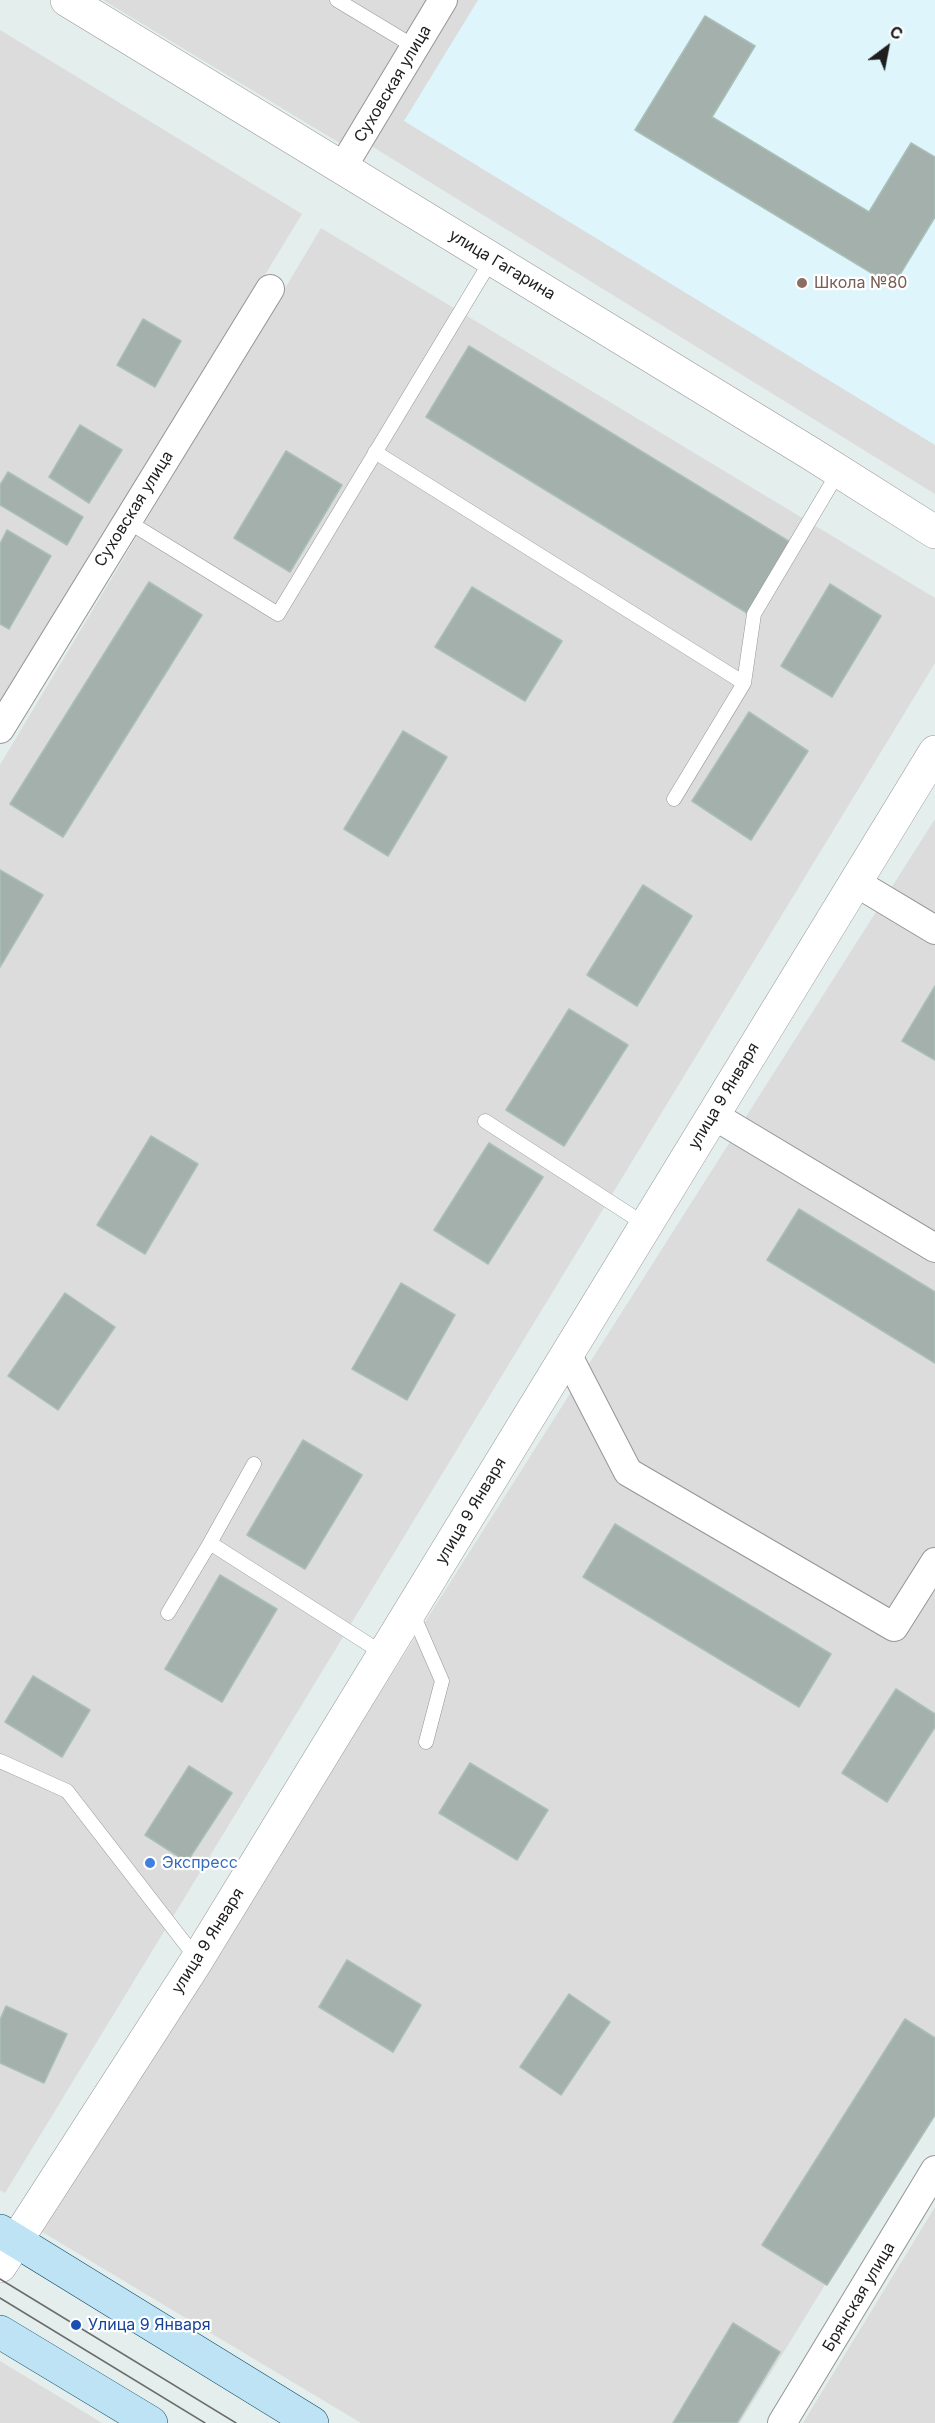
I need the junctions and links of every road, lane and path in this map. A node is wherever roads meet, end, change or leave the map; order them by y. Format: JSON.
{"nodes":[{"id":1,"x":68,"y":0,"type":"edge"},
{"id":2,"x":337,"y":0,"type":"edge"},
{"id":3,"x":443,"y":0,"type":"edge"},
{"id":4,"x":414,"y":47,"type":"junction"},
{"id":5,"x":342,"y":168,"type":"junction"},
{"id":6,"x":492,"y":259,"type":"junction"},
{"id":7,"x":270,"y":289,"type":"dead end"},
{"id":8,"x":375,"y":452,"type":"junction"},
{"id":9,"x":839,"y":471,"type":"junction"},
{"id":10,"x":127,"y":521,"type":"junction"},
{"id":11,"x":935,"y":532,"type":"edge"},
{"id":12,"x":744,"y":683,"type":"junction"},
{"id":13,"x":0,"y":729,"type":"edge"},
{"id":14,"x":935,"y":752,"type":"edge"},
{"id":15,"x":674,"y":799,"type":"dead end"},
{"id":16,"x":855,"y":882,"type":"junction"},
{"id":17,"x":935,"y":930,"type":"edge"},
{"id":18,"x":713,"y":1115,"type":"junction"},
{"id":19,"x":485,"y":1120,"type":"dead end"},
{"id":20,"x":645,"y":1226,"type":"junction"},
{"id":21,"x":935,"y":1248,"type":"edge"},
{"id":22,"x":567,"y":1354,"type":"junction"},
{"id":23,"x":254,"y":1464,"type":"dead end"},
{"id":24,"x":210,"y":1543,"type":"junction"},
{"id":25,"x":935,"y":1562,"type":"edge"},
{"id":26,"x":411,"y":1610,"type":"junction"},
{"id":27,"x":168,"y":1613,"type":"dead end"},
{"id":28,"x":384,"y":1654,"type":"junction"},
{"id":29,"x":426,"y":1742,"type":"dead end"},
{"id":30,"x":0,"y":1761,"type":"edge"},
{"id":31,"x":197,"y":1960,"type":"junction"},
{"id":32,"x":935,"y":2170,"type":"edge"},
{"id":33,"x":5,"y":2246,"type":"edge"},
{"id":34,"x":0,"y":2332,"type":"edge"},
{"id":35,"x":151,"y":2423,"type":"edge"},
{"id":36,"x":312,"y":2423,"type":"edge"},
{"id":37,"x":782,"y":2423,"type":"edge"}],
"edges":[{"from":1,"to":5,"type":"street","name":"улица Гагарина"},
{"from":2,"to":4,"type":"lane"},
{"from":3,"to":4,"type":"street","name":"Суховская улица"},
{"from":4,"to":5,"type":"street","name":"Суховская улица"},
{"from":5,"to":6,"type":"street","name":"улица Гагарина"},
{"from":6,"to":8,"type":"lane"},
{"from":6,"to":9,"type":"street","name":"улица Гагарина"},
{"from":7,"to":10,"type":"street","name":"Суховская улица"},
{"from":8,"to":10,"type":"lane"},
{"from":8,"to":12,"type":"lane"},
{"from":9,"to":11,"type":"street","name":"улица Гагарина"},
{"from":9,"to":12,"type":"lane"},
{"from":10,"to":13,"type":"street","name":"Суховская улица"},
{"from":12,"to":15,"type":"lane"},
{"from":14,"to":16,"type":"street","name":"улица 9 Января"},
{"from":16,"to":17,"type":"street"},
{"from":16,"to":18,"type":"street","name":"улица 9 Января"},
{"from":18,"to":20,"type":"street","name":"улица 9 Января"},
{"from":18,"to":21,"type":"street"},
{"from":19,"to":20,"type":"lane"},
{"from":20,"to":22,"type":"street","name":"улица 9 Января"},
{"from":22,"to":25,"type":"street"},
{"from":22,"to":26,"type":"street","name":"улица 9 Января"},
{"from":23,"to":24,"type":"lane"},
{"from":24,"to":27,"type":"lane"},
{"from":24,"to":28,"type":"lane"},
{"from":26,"to":28,"type":"street","name":"улица 9 Января"},
{"from":26,"to":29,"type":"lane"},
{"from":28,"to":31,"type":"street","name":"улица 9 Января"},
{"from":30,"to":31,"type":"lane"},
{"from":31,"to":33,"type":"street","name":"улица 9 Января"},
{"from":32,"to":37,"type":"street","name":"Брянская улица"},
{"from":33,"to":36,"type":"main road"},
{"from":34,"to":35,"type":"main road"}]}
